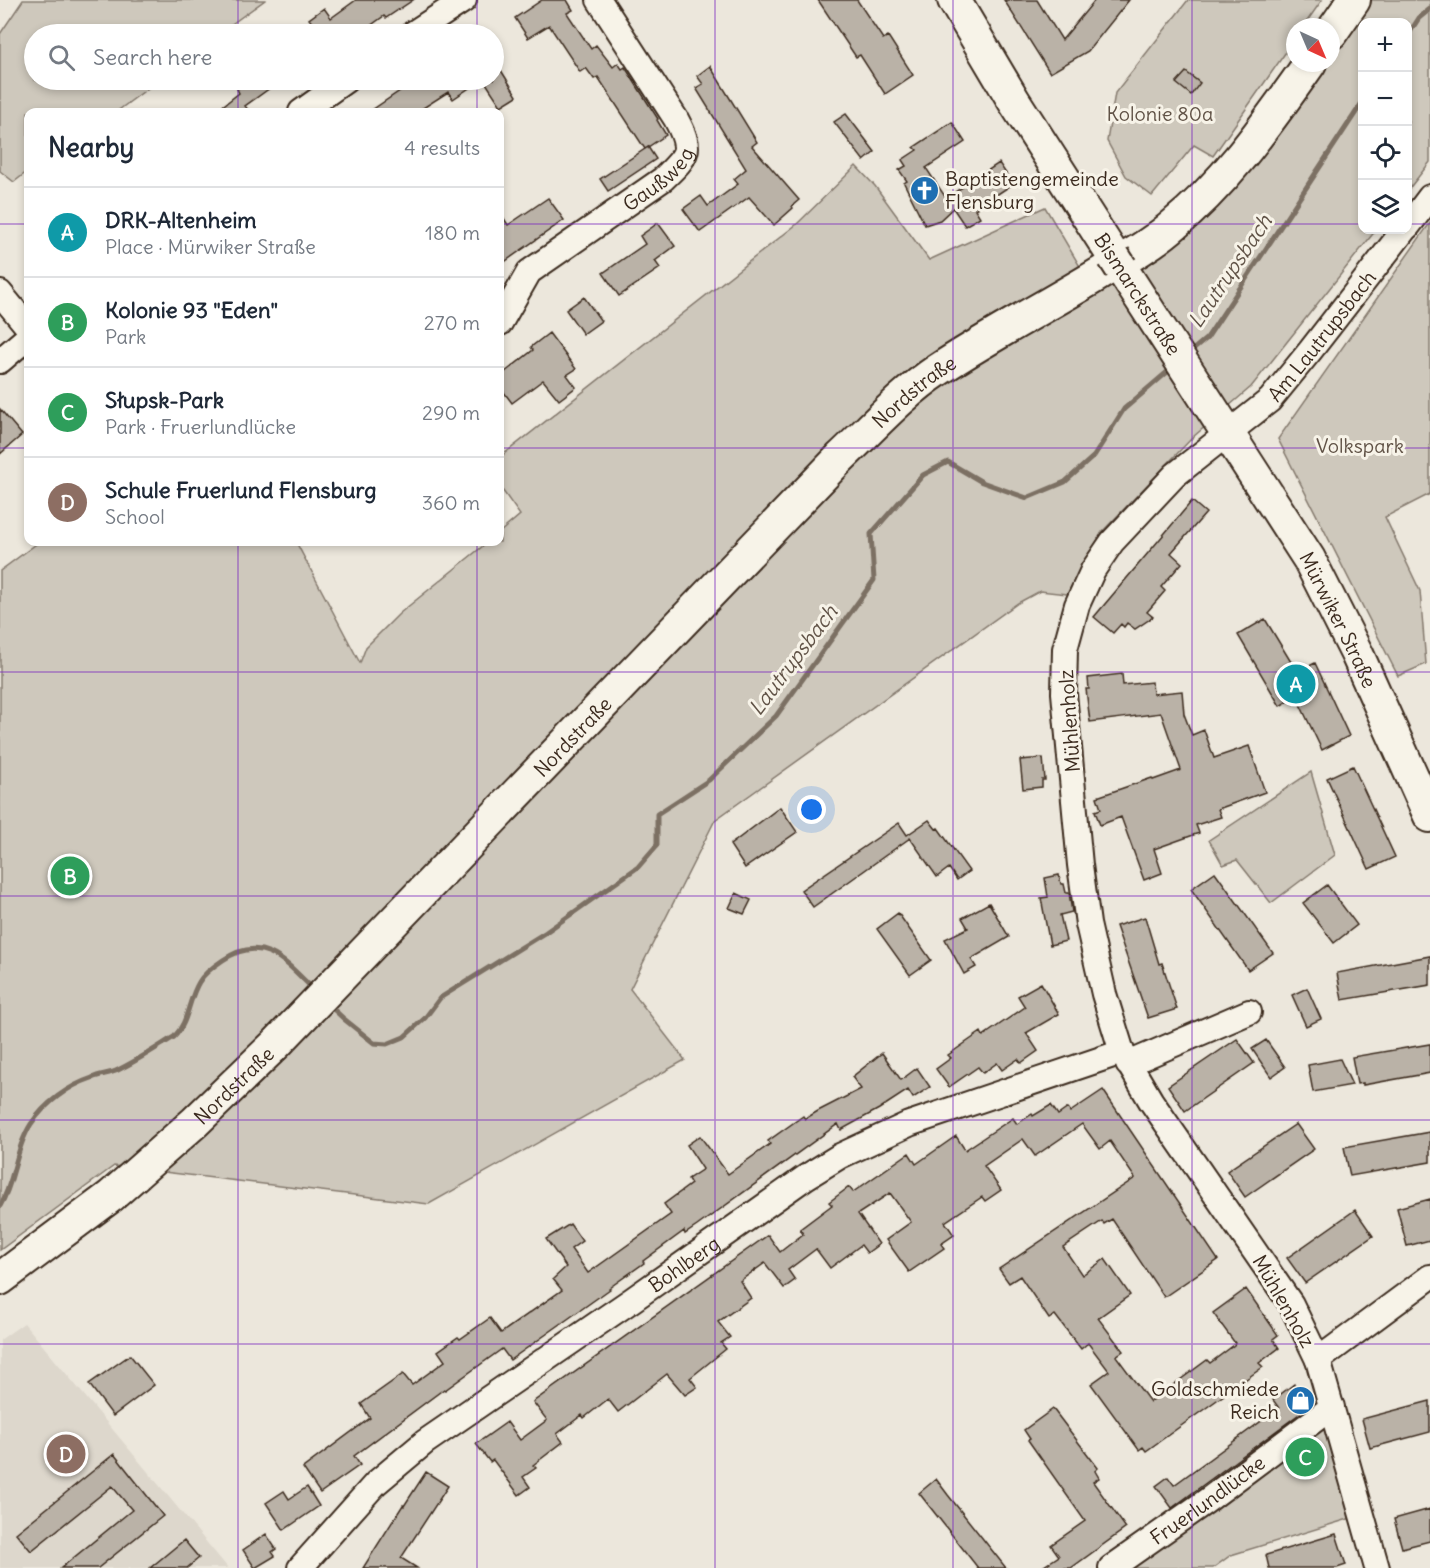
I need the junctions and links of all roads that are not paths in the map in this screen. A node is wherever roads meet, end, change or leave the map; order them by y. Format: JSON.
{"nodes":[{"id":1,"x":464,"y":0,"type":"edge"},
{"id":2,"x":599,"y":0,"type":"edge"},
{"id":3,"x":954,"y":0,"type":"edge"},
{"id":4,"x":1354,"y":0,"type":"edge"},
{"id":5,"x":1340,"y":20,"type":"edge"},
{"id":6,"x":427,"y":24,"type":"edge"},
{"id":7,"x":1304,"y":72,"type":"edge"},
{"id":8,"x":332,"y":90,"type":"edge"},
{"id":9,"x":307,"y":108,"type":"edge"},
{"id":10,"x":1430,"y":196,"type":"edge"},
{"id":11,"x":1412,"y":219,"type":"edge"},
{"id":12,"x":1401,"y":234,"type":"edge"},
{"id":13,"x":0,"y":293,"type":"edge"},
{"id":14,"x":504,"y":316,"type":"edge"},
{"id":15,"x":24,"y":322,"type":"edge"},
{"id":16,"x":24,"y":340,"type":"edge"},
{"id":17,"x":0,"y":361,"type":"edge"},
{"id":18,"x":1229,"y":434,"type":"junction"},
{"id":19,"x":1430,"y":816,"type":"edge"},
{"id":20,"x":1249,"y":1012,"type":"dead end"},
{"id":21,"x":1125,"y":1058,"type":"junction"},
{"id":22,"x":1430,"y":1277,"type":"edge"},
{"id":23,"x":0,"y":1279,"type":"edge"},
{"id":24,"x":1318,"y":1360,"type":"junction"},
{"id":25,"x":1332,"y":1407,"type":"junction"},
{"id":26,"x":300,"y":1568,"type":"edge"},
{"id":27,"x":1111,"y":1568,"type":"edge"},
{"id":28,"x":1377,"y":1568,"type":"edge"}],
"edges":[{"from":1,"to":6,"type":"street"},
{"from":2,"to":14,"type":"street","name":"Gaußweg"},
{"from":3,"to":18,"type":"main road","name":"Bismarckstraße","bridge":true},
{"from":4,"to":5,"type":"main road"},
{"from":7,"to":23,"type":"main road","name":"Nordstraße"},
{"from":8,"to":9,"type":"street"},
{"from":10,"to":11,"type":"street"},
{"from":12,"to":18,"type":"street","name":"Am Lautrupsbach"},
{"from":13,"to":15,"type":"street"},
{"from":16,"to":17,"type":"street"},
{"from":18,"to":19,"type":"main road","name":"Mürwiker Straße"},
{"from":18,"to":21,"type":"street","name":"Mühlenholz"},
{"from":20,"to":21,"type":"street"},
{"from":21,"to":24,"type":"street","name":"Mühlenholz"},
{"from":21,"to":26,"type":"street","name":"Bohlberg"},
{"from":22,"to":24,"type":"street"},
{"from":24,"to":25,"type":"street","name":"Mühlenholz"},
{"from":25,"to":27,"type":"street","name":"Fruerlundlücke"},
{"from":25,"to":28,"type":"street","name":"Mühlenholz"}]}
